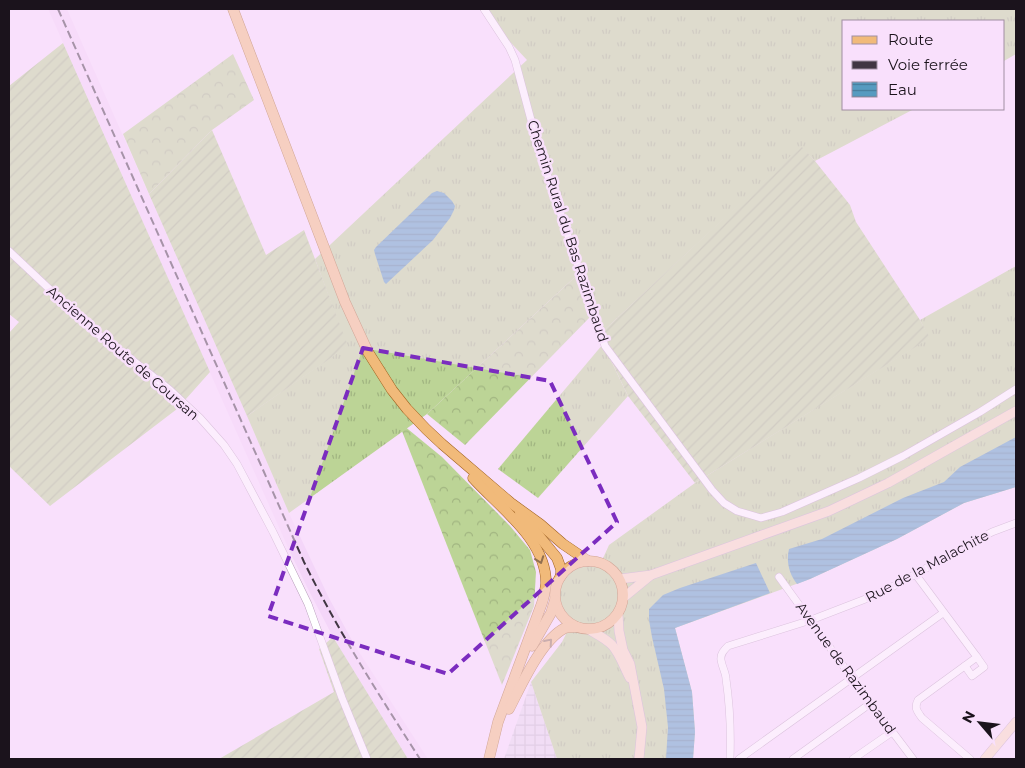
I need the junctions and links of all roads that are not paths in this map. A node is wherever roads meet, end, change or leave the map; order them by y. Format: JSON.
{"nodes":[{"id":1,"x":233,"y":9,"type":"edge"},
{"id":2,"x":484,"y":9,"type":"edge"},
{"id":3,"x":9,"y":252,"type":"edge"},
{"id":4,"x":1016,"y":389,"type":"edge"},
{"id":5,"x":1016,"y":411,"type":"edge"},
{"id":6,"x":442,"y":444,"type":"junction"},
{"id":7,"x":511,"y":503,"type":"junction"},
{"id":8,"x":1016,"y":525,"type":"edge"},
{"id":9,"x":588,"y":561,"type":"junction"},
{"id":10,"x":651,"y":574,"type":"junction"},
{"id":11,"x":916,"y":575,"type":"junction"},
{"id":12,"x":561,"y":576,"type":"junction"},
{"id":13,"x":779,"y":577,"type":"dead end"},
{"id":14,"x":620,"y":579,"type":"junction"},
{"id":15,"x":623,"y":598,"type":"junction"},
{"id":16,"x":555,"y":600,"type":"junction"},
{"id":17,"x":943,"y":612,"type":"junction"},
{"id":18,"x":618,"y":613,"type":"junction"},
{"id":19,"x":811,"y":620,"type":"junction"},
{"id":20,"x":577,"y":627,"type":"junction"},
{"id":21,"x":588,"y":629,"type":"junction"},
{"id":22,"x":977,"y":657,"type":"junction"},
{"id":23,"x":965,"y":666,"type":"junction"},
{"id":24,"x":852,"y":678,"type":"junction"},
{"id":25,"x":634,"y":687,"type":"junction"},
{"id":26,"x":871,"y":703,"type":"junction"},
{"id":27,"x":507,"y":714,"type":"junction"},
{"id":28,"x":1016,"y":722,"type":"edge"},
{"id":29,"x":892,"y":732,"type":"junction"},
{"id":30,"x":802,"y":757,"type":"edge"},
{"id":31,"x":367,"y":759,"type":"edge"},
{"id":32,"x":490,"y":759,"type":"edge"},
{"id":33,"x":639,"y":759,"type":"edge"},
{"id":34,"x":730,"y":759,"type":"edge"},
{"id":35,"x":739,"y":759,"type":"edge"},
{"id":36,"x":792,"y":759,"type":"edge"},
{"id":37,"x":853,"y":759,"type":"edge"},
{"id":38,"x":913,"y":759,"type":"edge"},
{"id":39,"x":970,"y":759,"type":"edge"},
{"id":40,"x":985,"y":759,"type":"edge"}],
"edges":[{"from":1,"to":6,"type":"main road"},
{"from":2,"to":4,"type":"street","name":"Chemin Rural du Bas Razimbaud"},
{"from":3,"to":31,"type":"street","name":"Ancienne Route de Coursan"},
{"from":5,"to":10,"type":"main road"},
{"from":6,"to":7,"type":"main road"},
{"from":6,"to":32,"type":"main road","one_way":true},
{"from":7,"to":9,"type":"main road"},
{"from":7,"to":12,"type":"main road"},
{"from":8,"to":11,"type":"street","name":"Rue de la Malachite"},
{"from":9,"to":12,"type":"main road"},
{"from":9,"to":14,"type":"main road"},
{"from":10,"to":14,"type":"main road"},
{"from":10,"to":15,"type":"main road"},
{"from":11,"to":17,"type":"street"},
{"from":11,"to":19,"type":"street","name":"Rue de la Malachite"},
{"from":12,"to":16,"type":"main road"},
{"from":13,"to":19,"type":"street","name":"Avenue de Razimbaud"},
{"from":14,"to":15,"type":"main road"},
{"from":15,"to":18,"type":"main road"},
{"from":16,"to":20,"type":"main road"},
{"from":16,"to":27,"type":"main road"},
{"from":17,"to":22,"type":"street"},
{"from":17,"to":24,"type":"street"},
{"from":18,"to":21,"type":"main road"},
{"from":18,"to":25,"type":"main road"},
{"from":19,"to":24,"type":"street","name":"Avenue de Razimbaud"},
{"from":19,"to":34,"type":"street","name":"Rue de la Malachite"},
{"from":20,"to":21,"type":"main road"},
{"from":27,"to":20,"type":"main road","one_way":true},
{"from":21,"to":25,"type":"main road"},
{"from":22,"to":23,"type":"street"},
{"from":22,"to":23,"type":"street"},
{"from":23,"to":39,"type":"street"},
{"from":24,"to":26,"type":"street","name":"Avenue de Razimbaud"},
{"from":24,"to":35,"type":"street"},
{"from":25,"to":33,"type":"main road"},
{"from":26,"to":29,"type":"street","name":"Avenue de Razimbaud"},
{"from":26,"to":30,"type":"street"},
{"from":27,"to":32,"type":"main road"},
{"from":28,"to":40,"type":"main road"},
{"from":29,"to":37,"type":"street"},
{"from":29,"to":38,"type":"street","name":"Avenue de Razimbaud"},
{"from":30,"to":36,"type":"street"}]}
